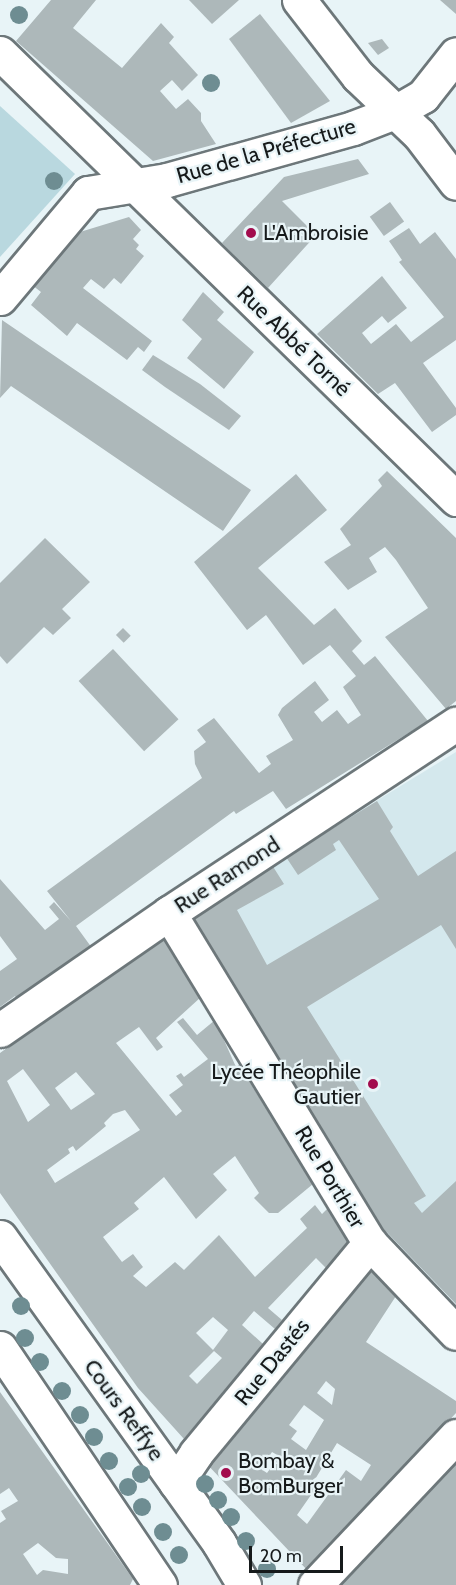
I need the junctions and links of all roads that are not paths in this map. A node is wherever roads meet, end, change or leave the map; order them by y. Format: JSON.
{"nodes":[{"id":1,"x":299,"y":0,"type":"edge"},
{"id":2,"x":0,"y":53,"type":"edge"},
{"id":3,"x":456,"y":54,"type":"edge"},
{"id":4,"x":397,"y":111,"type":"junction"},
{"id":5,"x":133,"y":183,"type":"junction"},
{"id":6,"x":456,"y":183,"type":"edge"},
{"id":7,"x":0,"y":298,"type":"edge"},
{"id":8,"x":456,"y":499,"type":"edge"},
{"id":9,"x":456,"y":724,"type":"edge"},
{"id":10,"x":168,"y":913,"type":"junction"},
{"id":11,"x":0,"y":1030,"type":"edge"},
{"id":12,"x":0,"y":1238,"type":"edge"},
{"id":13,"x":370,"y":1243,"type":"junction"},
{"id":14,"x":456,"y":1333,"type":"edge"},
{"id":15,"x":0,"y":1348,"type":"edge"},
{"id":16,"x":456,"y":1436,"type":"edge"},
{"id":17,"x":176,"y":1484,"type":"junction"},
{"id":18,"x":160,"y":1585,"type":"edge"},
{"id":19,"x":244,"y":1585,"type":"edge"},
{"id":20,"x":315,"y":1585,"type":"edge"}],
"edges":[{"from":1,"to":4,"type":"street"},
{"from":2,"to":5,"type":"street","name":"Rue Abbé Torné"},
{"from":3,"to":4,"type":"street","name":"Rue de la Préfecture"},
{"from":4,"to":5,"type":"street","name":"Rue de la Préfecture"},
{"from":4,"to":6,"type":"street"},
{"from":5,"to":7,"type":"street","name":"Rue de la Préfecture"},
{"from":5,"to":8,"type":"street","name":"Rue Abbé Torné"},
{"from":9,"to":10,"type":"street","name":"Rue Ramond"},
{"from":10,"to":11,"type":"street","name":"Rue Ramond"},
{"from":10,"to":13,"type":"street","name":"Rue Porthier"},
{"from":12,"to":17,"type":"street","name":"Cours Reffye"},
{"from":13,"to":14,"type":"street","name":"Rue Porthier"},
{"from":13,"to":17,"type":"street","name":"Rue Dastés"},
{"from":15,"to":18,"type":"street"},
{"from":16,"to":20,"type":"street"},
{"from":17,"to":19,"type":"street","name":"Cours Reffye"}]}
